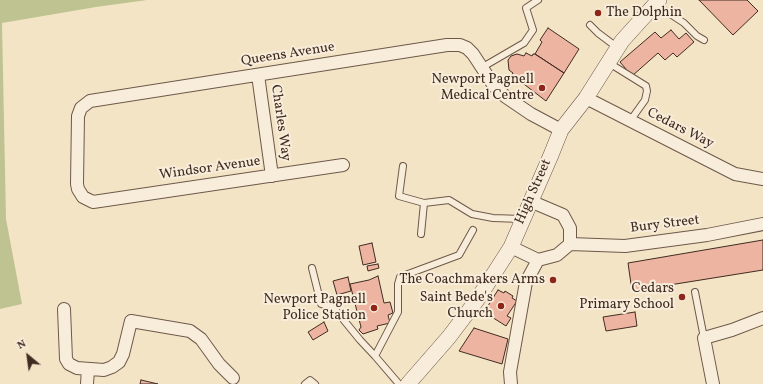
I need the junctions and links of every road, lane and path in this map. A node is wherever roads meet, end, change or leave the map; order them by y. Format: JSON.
{"nodes":[{"id":1,"x":538,"y":0,"type":"edge"},
{"id":2,"x":656,"y":3,"type":"edge"},
{"id":3,"x":590,"y":25,"type":"dead end"},
{"id":4,"x":704,"y":40,"type":"dead end"},
{"id":5,"x":618,"y":48,"type":"junction"},
{"id":6,"x":608,"y":62,"type":"junction"},
{"id":7,"x":481,"y":68,"type":"junction"},
{"id":8,"x":258,"y":75,"type":"junction"},
{"id":9,"x":586,"y":98,"type":"junction"},
{"id":10,"x":630,"y":120,"type":"junction"},
{"id":11,"x":561,"y":130,"type":"junction"},
{"id":12,"x":343,"y":165,"type":"dead end"},
{"id":13,"x":402,"y":166,"type":"dead end"},
{"id":14,"x":272,"y":176,"type":"junction"},
{"id":15,"x":763,"y":179,"type":"edge"},
{"id":16,"x":83,"y":197,"type":"joint"},
{"id":17,"x":530,"y":201,"type":"junction"},
{"id":18,"x":424,"y":202,"type":"junction"},
{"id":19,"x":522,"y":219,"type":"junction"},
{"id":20,"x":763,"y":224,"type":"edge"},
{"id":21,"x":472,"y":230,"type":"dead end"},
{"id":22,"x":421,"y":234,"type":"dead end"},
{"id":23,"x":570,"y":244,"type":"junction"},
{"id":24,"x":511,"y":247,"type":"junction"},
{"id":25,"x":538,"y":260,"type":"junction"},
{"id":26,"x":312,"y":268,"type":"dead end"},
{"id":27,"x":695,"y":292,"type":"dead end"},
{"id":28,"x":64,"y":309,"type":"dead end"},
{"id":29,"x":763,"y":318,"type":"edge"},
{"id":30,"x":704,"y":338,"type":"junction"},
{"id":31,"x":375,"y":356,"type":"junction"},
{"id":32,"x":88,"y":369,"type":"junction"},
{"id":33,"x":233,"y":378,"type":"dead end"},
{"id":34,"x":87,"y":384,"type":"edge"},
{"id":35,"x":305,"y":384,"type":"edge"},
{"id":36,"x":314,"y":384,"type":"edge"},
{"id":37,"x":399,"y":384,"type":"edge"},
{"id":38,"x":408,"y":384,"type":"edge"},
{"id":39,"x":511,"y":384,"type":"edge"},
{"id":40,"x":713,"y":384,"type":"edge"}],
"edges":[{"from":1,"to":7,"type":"lane"},
{"from":2,"to":4,"type":"lane"},
{"from":2,"to":5,"type":"street","name":"High Street"},
{"from":3,"to":5,"type":"lane"},
{"from":5,"to":6,"type":"street","name":"High Street"},
{"from":6,"to":9,"type":"street","name":"High Street"},
{"from":6,"to":10,"type":"lane"},
{"from":7,"to":8,"type":"street","name":"Queens Avenue"},
{"from":7,"to":11,"type":"street","name":"Queens Avenue"},
{"from":8,"to":14,"type":"street","name":"Charles Way"},
{"from":8,"to":16,"type":"street","name":"Queens Avenue"},
{"from":9,"to":10,"type":"street","name":"Cedars Way"},
{"from":9,"to":11,"type":"street","name":"High Street"},
{"from":10,"to":15,"type":"street","name":"Cedars Way"},
{"from":11,"to":17,"type":"street","name":"High Street"},
{"from":12,"to":14,"type":"street","name":"Windsor Avenue"},
{"from":13,"to":18,"type":"lane"},
{"from":14,"to":16,"type":"street","name":"Windsor Avenue"},
{"from":17,"to":19,"type":"street","name":"High Street"},
{"from":17,"to":23,"type":"street"},
{"from":18,"to":19,"type":"lane"},
{"from":18,"to":22,"type":"lane"},
{"from":19,"to":24,"type":"street","name":"High Street"},
{"from":20,"to":23,"type":"street","name":"Bury Street"},
{"from":21,"to":31,"type":"lane"},
{"from":23,"to":25,"type":"street"},
{"from":24,"to":25,"type":"street"},
{"from":24,"to":38,"type":"street","name":"High Street"},
{"from":25,"to":39,"type":"street"},
{"from":26,"to":31,"type":"lane"},
{"from":27,"to":30,"type":"lane"},
{"from":28,"to":32,"type":"street"},
{"from":29,"to":30,"type":"street"},
{"from":30,"to":40,"type":"street"},
{"from":31,"to":37,"type":"lane"},
{"from":32,"to":33,"type":"street"},
{"from":32,"to":34,"type":"street"},
{"from":35,"to":36,"type":"lane"}]}
